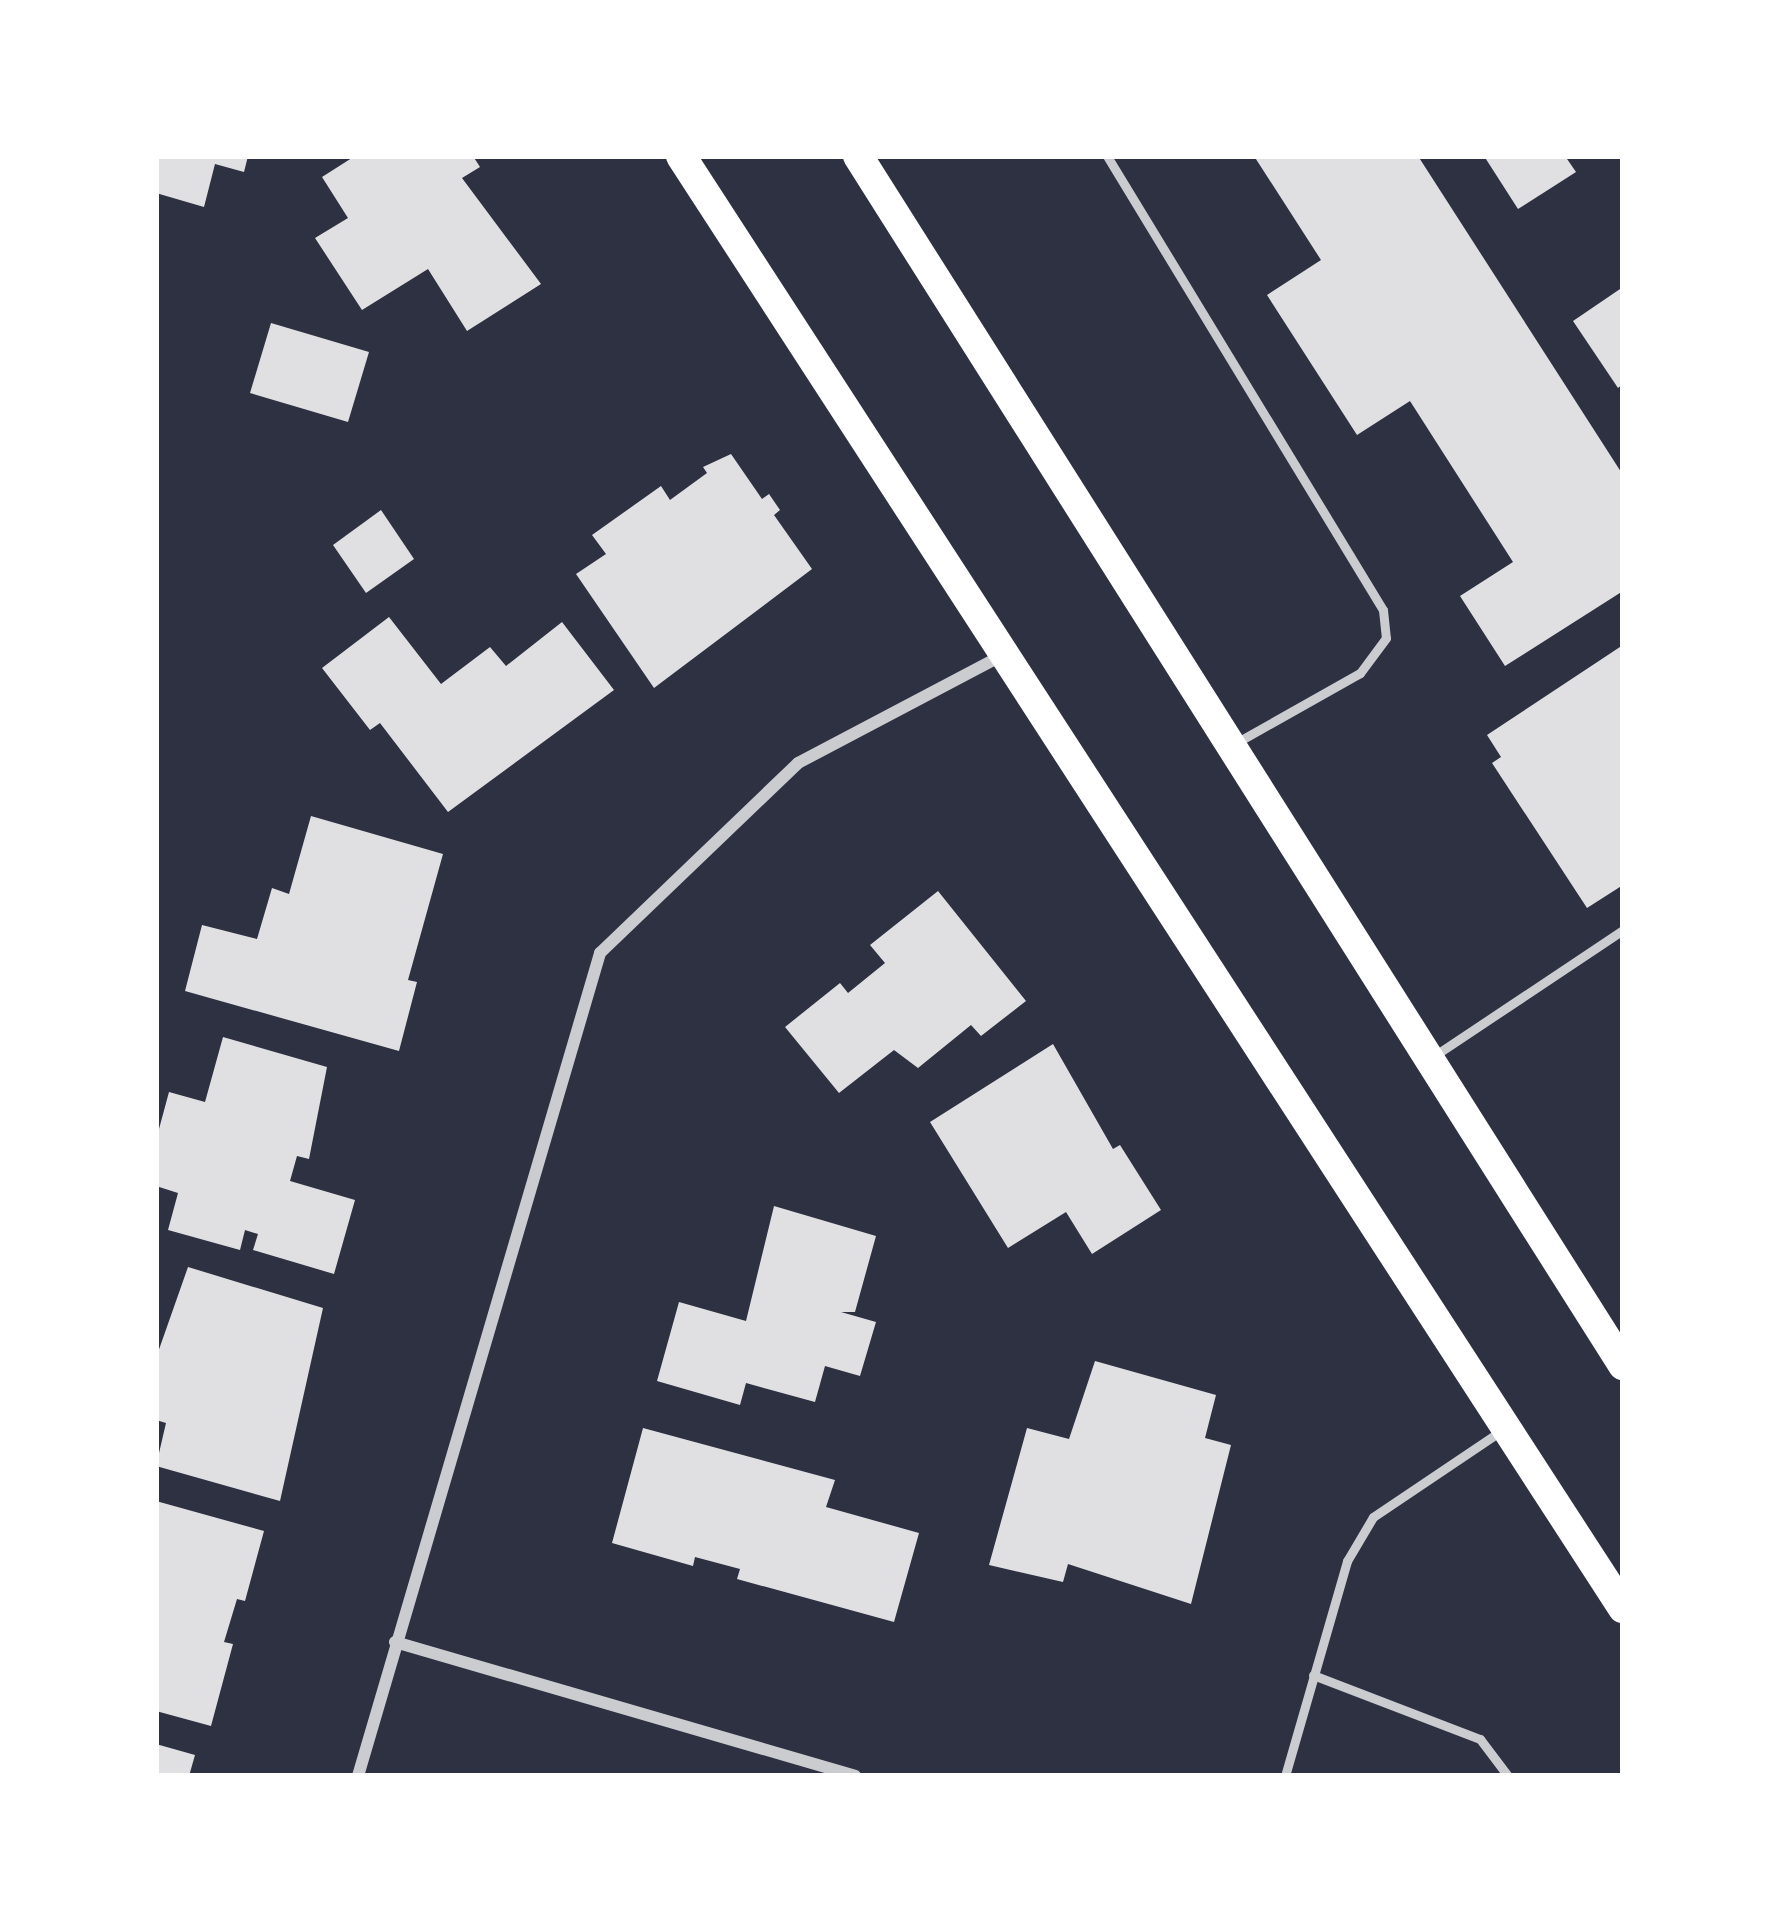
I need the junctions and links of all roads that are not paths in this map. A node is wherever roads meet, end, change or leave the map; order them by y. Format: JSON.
{"nodes":[{"id":1,"x":681,"y":156,"type":"edge"},
{"id":2,"x":858,"y":156,"type":"edge"},
{"id":3,"x":1107,"y":156,"type":"edge"},
{"id":4,"x":1001,"y":656,"type":"junction"},
{"id":5,"x":1231,"y":746,"type":"junction"},
{"id":6,"x":1623,"y":930,"type":"edge"},
{"id":7,"x":1430,"y":1059,"type":"junction"},
{"id":8,"x":1623,"y":1365,"type":"edge"},
{"id":9,"x":1505,"y":1428,"type":"junction"},
{"id":10,"x":1623,"y":1608,"type":"edge"},
{"id":11,"x":395,"y":1642,"type":"junction"},
{"id":12,"x":1313,"y":1675,"type":"junction"},
{"id":13,"x":358,"y":1776,"type":"edge"},
{"id":14,"x":855,"y":1776,"type":"edge"},
{"id":15,"x":1285,"y":1776,"type":"edge"},
{"id":16,"x":1508,"y":1776,"type":"edge"}],
"edges":[{"from":1,"to":4,"type":"main road"},
{"from":2,"to":5,"type":"main road"},
{"from":3,"to":5,"type":"lane"},
{"from":4,"to":9,"type":"main road"},
{"from":4,"to":11,"type":"street"},
{"from":5,"to":7,"type":"main road"},
{"from":6,"to":7,"type":"lane"},
{"from":7,"to":8,"type":"main road"},
{"from":9,"to":10,"type":"main road"},
{"from":9,"to":12,"type":"lane"},
{"from":11,"to":13,"type":"street"},
{"from":11,"to":14,"type":"street"},
{"from":12,"to":15,"type":"lane"},
{"from":12,"to":16,"type":"lane"}]}
